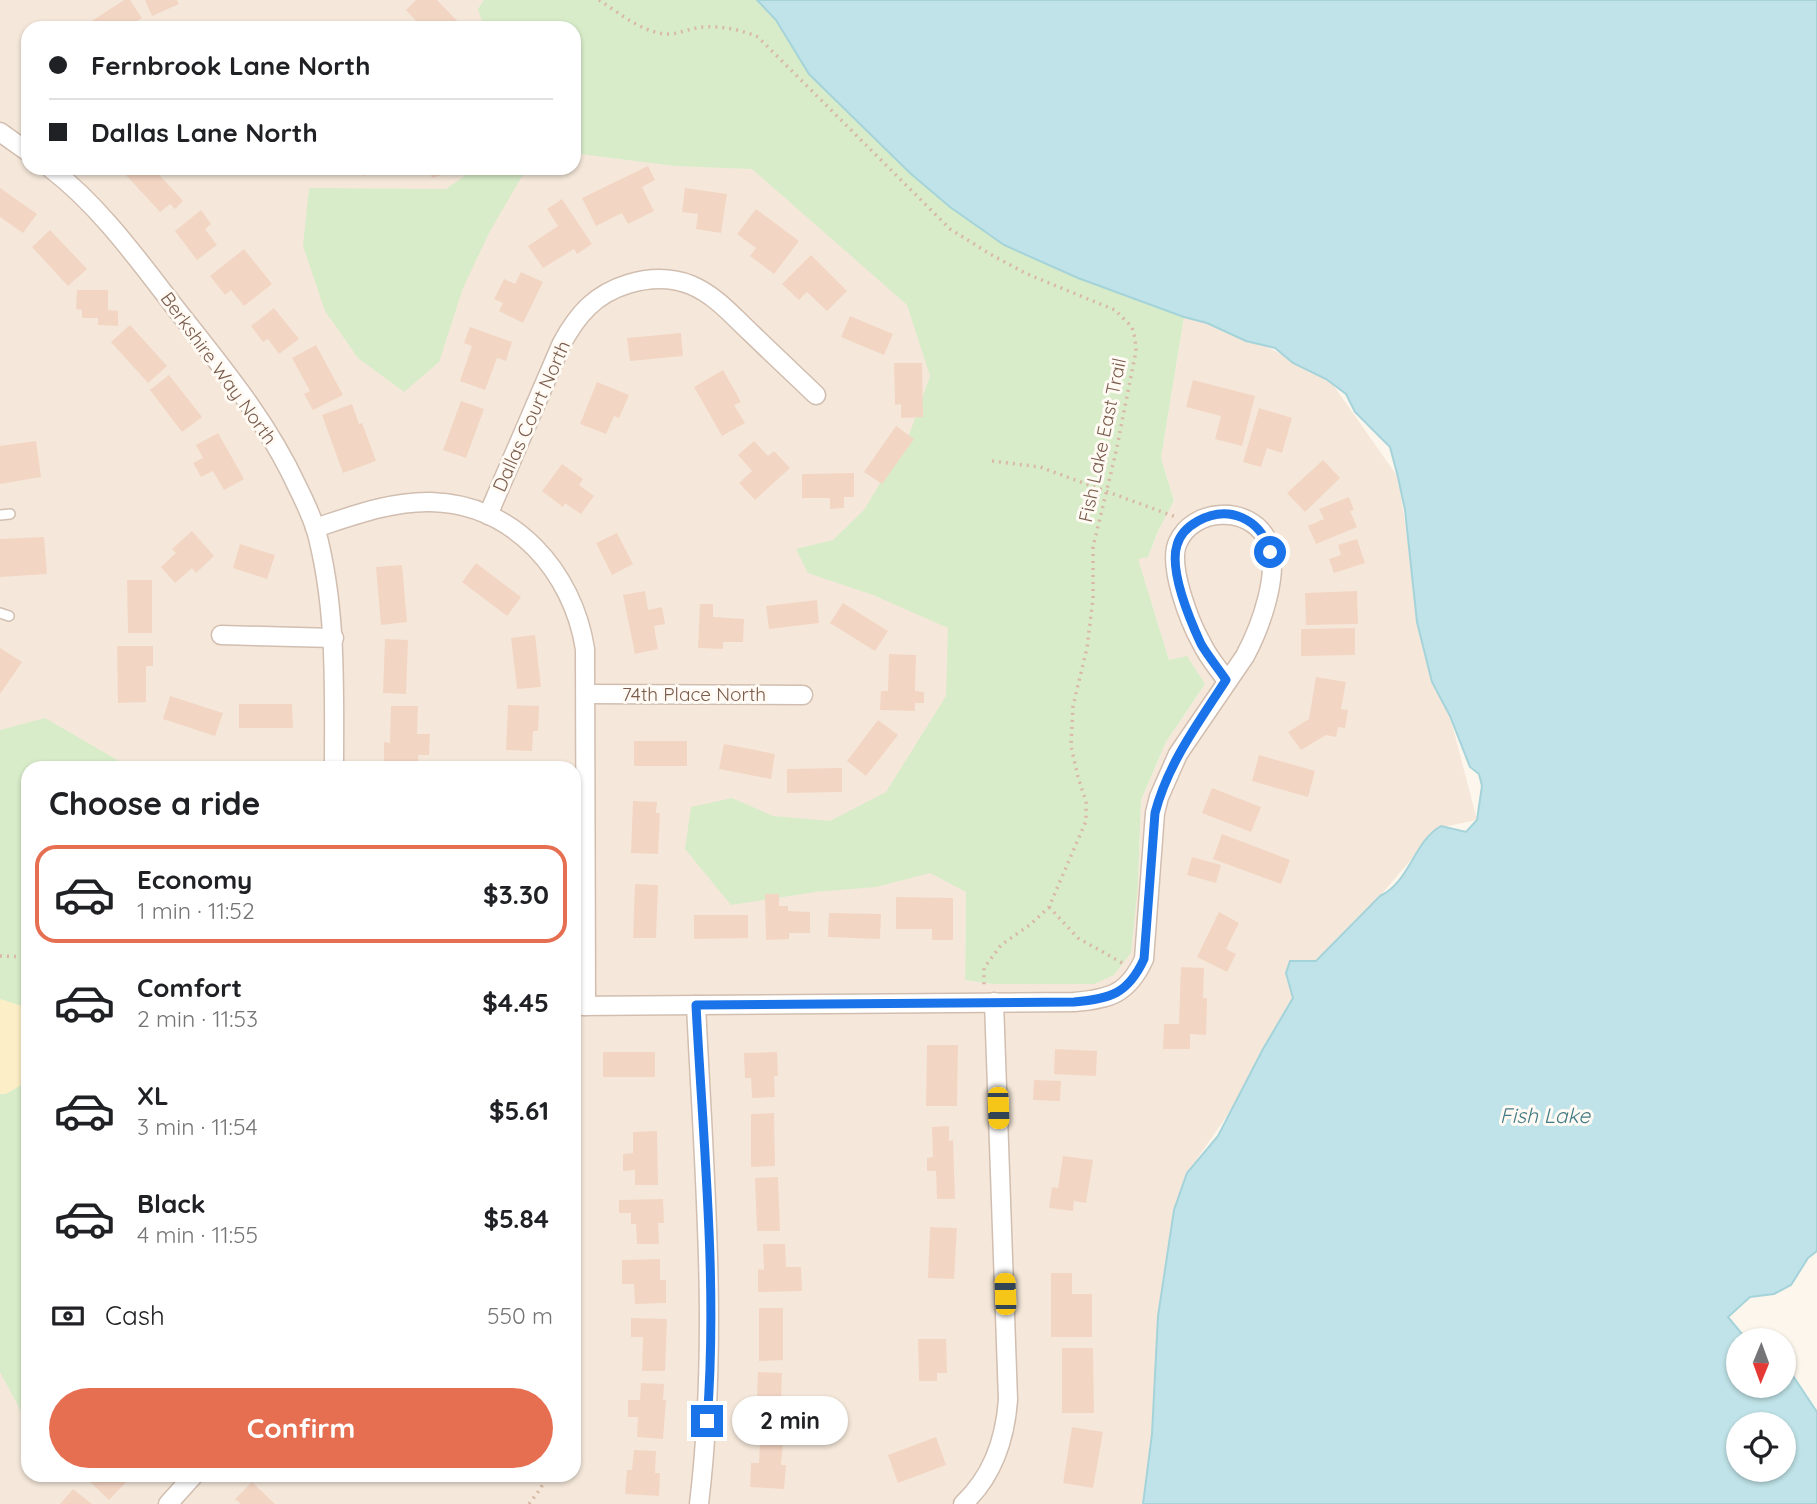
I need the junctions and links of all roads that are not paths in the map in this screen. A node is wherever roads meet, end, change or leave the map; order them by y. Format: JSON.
{"nodes":[{"id":1,"x":0,"y":132,"type":"edge"},
{"id":2,"x":21,"y":147,"type":"edge"},
{"id":3,"x":60,"y":175,"type":"edge"},
{"id":4,"x":816,"y":395,"type":"dead end"},
{"id":5,"x":488,"y":515,"type":"junction"},
{"id":6,"x":315,"y":528,"type":"junction"},
{"id":7,"x":221,"y":635,"type":"dead end"},
{"id":8,"x":334,"y":638,"type":"junction"},
{"id":9,"x":1226,"y":680,"type":"junction"},
{"id":10,"x":586,"y":694,"type":"junction"},
{"id":11,"x":803,"y":695,"type":"dead end"},
{"id":12,"x":334,"y":761,"type":"edge"},
{"id":13,"x":581,"y":954,"type":"edge"},
{"id":14,"x":990,"y":1002,"type":"junction"},
{"id":15,"x":696,"y":1005,"type":"junction"},
{"id":16,"x":581,"y":1006,"type":"edge"},
{"id":17,"x":188,"y":1482,"type":"edge"},
{"id":18,"x":168,"y":1504,"type":"edge"},
{"id":19,"x":699,"y":1504,"type":"edge"},
{"id":20,"x":963,"y":1504,"type":"edge"}],
"edges":[{"from":1,"to":2,"type":"street"},
{"from":3,"to":6,"type":"street","name":"Berkshire Way North"},
{"from":4,"to":5,"type":"street","name":"Dallas Court North"},
{"from":5,"to":6,"type":"street"},
{"from":5,"to":10,"type":"street"},
{"from":6,"to":8,"type":"street","name":"Berkshire Way North"},
{"from":7,"to":8,"type":"street"},
{"from":8,"to":12,"type":"street","name":"Berkshire Way North"},
{"from":9,"to":9,"type":"street"},
{"from":9,"to":14,"type":"street"},
{"from":10,"to":11,"type":"street","name":"74th Place North"},
{"from":10,"to":13,"type":"street"},
{"from":14,"to":15,"type":"street"},
{"from":14,"to":20,"type":"street"},
{"from":15,"to":16,"type":"street"},
{"from":15,"to":19,"type":"street"},
{"from":17,"to":18,"type":"street"}]}
